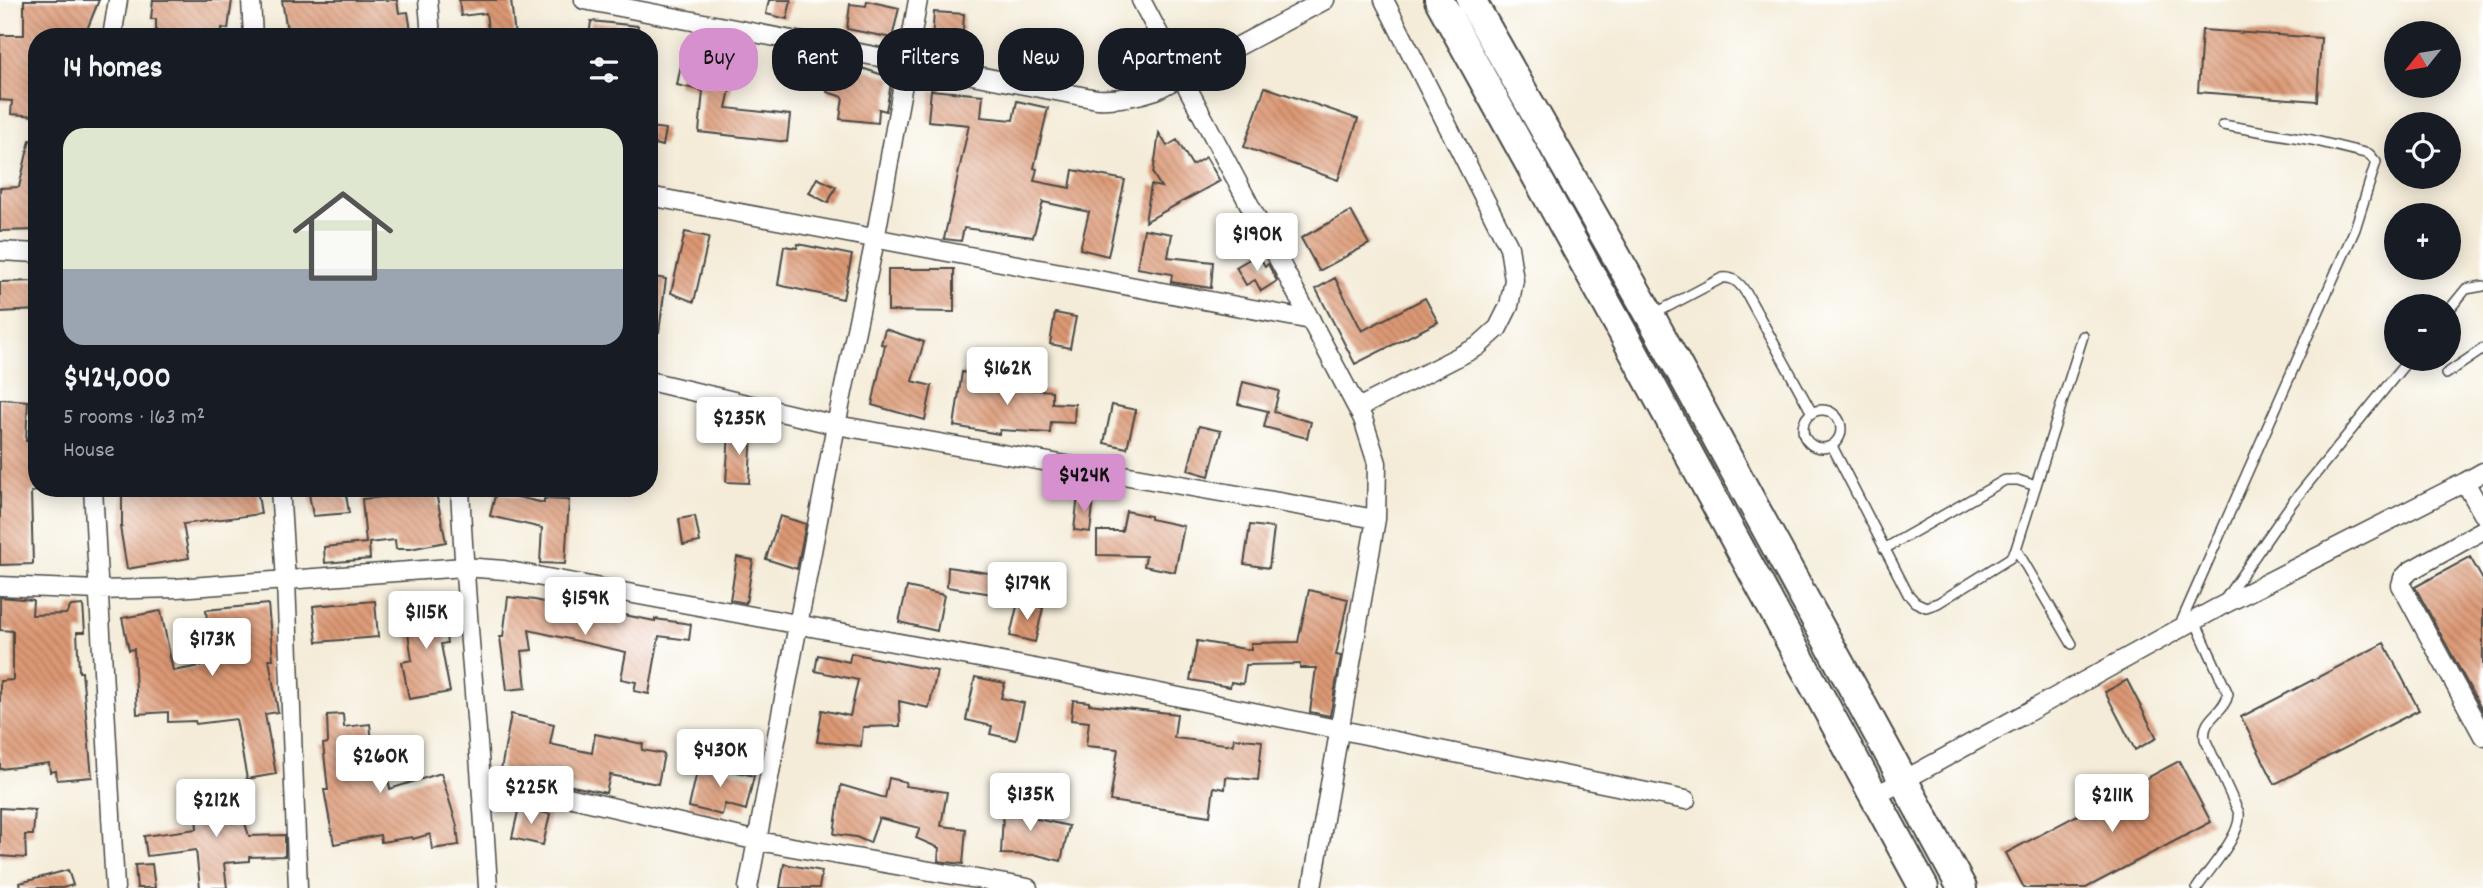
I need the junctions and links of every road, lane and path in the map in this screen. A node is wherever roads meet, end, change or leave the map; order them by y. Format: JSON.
{"nodes":[{"id":1,"x":118,"y":0,"type":"edge"},
{"id":2,"x":251,"y":0,"type":"edge"},
{"id":3,"x":428,"y":0,"type":"edge"},
{"id":4,"x":584,"y":0,"type":"edge"},
{"id":5,"x":918,"y":0,"type":"edge"},
{"id":6,"x":1141,"y":0,"type":"edge"},
{"id":7,"x":1325,"y":0,"type":"edge"},
{"id":8,"x":1384,"y":0,"type":"edge"},
{"id":9,"x":1439,"y":0,"type":"edge"},
{"id":10,"x":1471,"y":0,"type":"edge"},
{"id":11,"x":113,"y":28,"type":"edge"},
{"id":12,"x":253,"y":28,"type":"edge"},
{"id":13,"x":430,"y":28,"type":"edge"},
{"id":14,"x":913,"y":28,"type":"edge"},
{"id":15,"x":1156,"y":28,"type":"edge"},
{"id":16,"x":1246,"y":42,"type":"edge"},
{"id":17,"x":877,"y":56,"type":"edge"},
{"id":18,"x":984,"y":77,"type":"edge"},
{"id":19,"x":902,"y":91,"type":"edge"},
{"id":20,"x":1149,"y":91,"type":"edge"},
{"id":21,"x":1190,"y":91,"type":"edge"},
{"id":22,"x":2223,"y":125,"type":"dead end"},
{"id":23,"x":658,"y":199,"type":"edge"},
{"id":24,"x":875,"y":240,"type":"junction"},
{"id":25,"x":0,"y":251,"type":"edge"},
{"id":26,"x":28,"y":253,"type":"edge"},
{"id":27,"x":2483,"y":286,"type":"edge"},
{"id":28,"x":2461,"y":295,"type":"edge"},
{"id":29,"x":1650,"y":316,"type":"junction"},
{"id":30,"x":1311,"y":320,"type":"junction"},
{"id":31,"x":2083,"y":336,"type":"dead end"},
{"id":32,"x":2483,"y":349,"type":"edge"},
{"id":33,"x":2399,"y":371,"type":"edge"},
{"id":34,"x":2446,"y":374,"type":"dead end"},
{"id":35,"x":658,"y":383,"type":"edge"},
{"id":36,"x":1357,"y":408,"type":"junction"},
{"id":37,"x":1812,"y":413,"type":"junction"},
{"id":38,"x":836,"y":425,"type":"junction"},
{"id":39,"x":1832,"y":446,"type":"junction"},
{"id":40,"x":2483,"y":472,"type":"edge"},
{"id":41,"x":2465,"y":482,"type":"junction"},
{"id":42,"x":2036,"y":486,"type":"junction"},
{"id":43,"x":93,"y":497,"type":"edge"},
{"id":44,"x":281,"y":497,"type":"edge"},
{"id":45,"x":460,"y":497,"type":"edge"},
{"id":46,"x":2483,"y":514,"type":"edge"},
{"id":47,"x":1376,"y":519,"type":"junction"},
{"id":48,"x":2483,"y":530,"type":"edge"},
{"id":49,"x":1884,"y":549,"type":"junction"},
{"id":50,"x":2016,"y":549,"type":"junction"},
{"id":51,"x":464,"y":567,"type":"junction"},
{"id":52,"x":286,"y":581,"type":"junction"},
{"id":53,"x":0,"y":586,"type":"edge"},
{"id":54,"x":98,"y":590,"type":"junction"},
{"id":55,"x":2220,"y":607,"type":"junction"},
{"id":56,"x":2195,"y":621,"type":"junction"},
{"id":57,"x":798,"y":624,"type":"junction"},
{"id":58,"x":2177,"y":631,"type":"junction"},
{"id":59,"x":2072,"y":644,"type":"dead end"},
{"id":60,"x":2481,"y":727,"type":"edge"},
{"id":61,"x":1338,"y":730,"type":"junction"},
{"id":62,"x":482,"y":777,"type":"junction"},
{"id":63,"x":1903,"y":780,"type":"junction"},
{"id":64,"x":1875,"y":796,"type":"junction"},
{"id":65,"x":1686,"y":800,"type":"dead end"},
{"id":66,"x":758,"y":841,"type":"junction"},
{"id":67,"x":116,"y":888,"type":"edge"},
{"id":68,"x":298,"y":888,"type":"edge"},
{"id":69,"x":488,"y":888,"type":"edge"},
{"id":70,"x":748,"y":888,"type":"edge"},
{"id":71,"x":1028,"y":888,"type":"edge"},
{"id":72,"x":1312,"y":888,"type":"edge"},
{"id":73,"x":1924,"y":888,"type":"edge"},
{"id":74,"x":1962,"y":888,"type":"edge"},
{"id":75,"x":2197,"y":888,"type":"edge"}],
"edges":[{"from":1,"to":11,"type":"street"},
{"from":2,"to":12,"type":"street"},
{"from":3,"to":13,"type":"street"},
{"from":4,"to":17,"type":"street"},
{"from":5,"to":14,"type":"street"},
{"from":6,"to":15,"type":"street"},
{"from":7,"to":16,"type":"street"},
{"from":8,"to":36,"type":"street"},
{"from":9,"to":64,"type":"main road"},
{"from":10,"to":29,"type":"main road"},
{"from":18,"to":20,"type":"street"},
{"from":19,"to":24,"type":"street"},
{"from":21,"to":30,"type":"street"},
{"from":22,"to":58,"type":"lane"},
{"from":23,"to":24,"type":"street"},
{"from":24,"to":30,"type":"street"},
{"from":24,"to":38,"type":"street"},
{"from":25,"to":26,"type":"street"},
{"from":27,"to":28,"type":"lane"},
{"from":29,"to":37,"type":"lane"},
{"from":29,"to":63,"type":"main road"},
{"from":30,"to":36,"type":"street"},
{"from":31,"to":42,"type":"lane"},
{"from":32,"to":34,"type":"lane"},
{"from":33,"to":55,"type":"lane"},
{"from":35,"to":38,"type":"street"},
{"from":36,"to":47,"type":"street"},
{"from":37,"to":39,"type":"lane"},
{"from":37,"to":39,"type":"lane"},
{"from":38,"to":47,"type":"street"},
{"from":38,"to":57,"type":"street"},
{"from":39,"to":49,"type":"lane"},
{"from":40,"to":41,"type":"street"},
{"from":41,"to":46,"type":"street"},
{"from":41,"to":55,"type":"street"},
{"from":42,"to":49,"type":"lane"},
{"from":42,"to":50,"type":"lane"},
{"from":43,"to":54,"type":"street"},
{"from":44,"to":52,"type":"street"},
{"from":45,"to":51,"type":"street"},
{"from":47,"to":61,"type":"street"},
{"from":48,"to":60,"type":"street"},
{"from":49,"to":50,"type":"lane"},
{"from":50,"to":59,"type":"lane"},
{"from":51,"to":52,"type":"street"},
{"from":51,"to":57,"type":"street"},
{"from":51,"to":62,"type":"street"},
{"from":52,"to":54,"type":"street"},
{"from":52,"to":68,"type":"street"},
{"from":53,"to":54,"type":"street"},
{"from":54,"to":67,"type":"street"},
{"from":55,"to":56,"type":"street"},
{"from":56,"to":58,"type":"street"},
{"from":56,"to":75,"type":"lane"},
{"from":57,"to":61,"type":"street"},
{"from":57,"to":66,"type":"street"},
{"from":58,"to":63,"type":"street"},
{"from":61,"to":65,"type":"street"},
{"from":61,"to":72,"type":"street"},
{"from":62,"to":66,"type":"street"},
{"from":62,"to":69,"type":"street"},
{"from":63,"to":64,"type":"street"},
{"from":63,"to":74,"type":"main road"},
{"from":64,"to":73,"type":"main road"},
{"from":66,"to":70,"type":"street"},
{"from":66,"to":71,"type":"street"}]}
